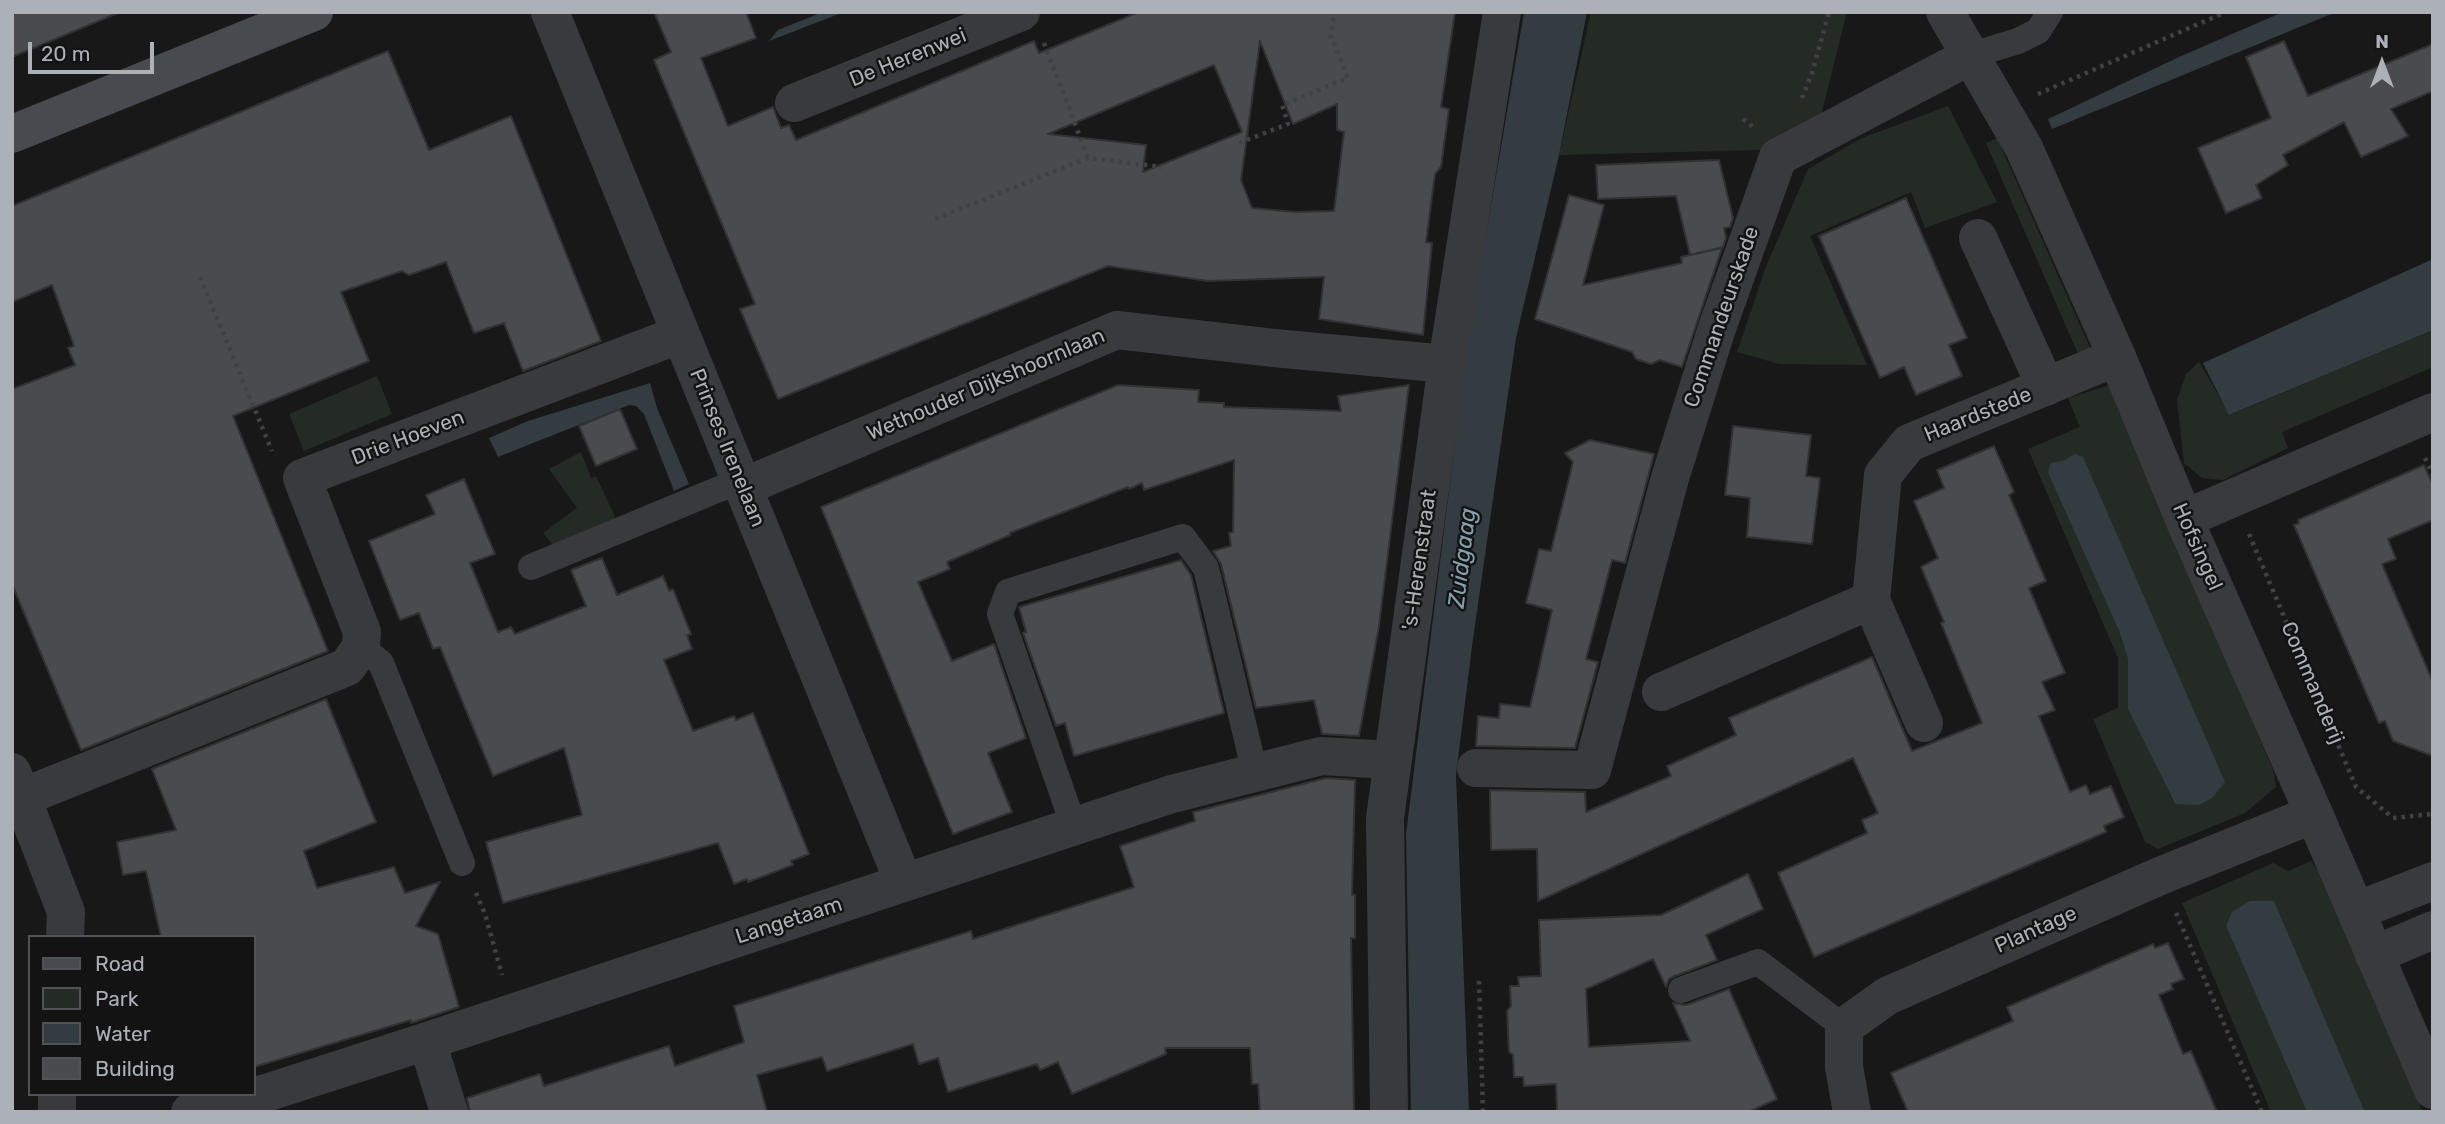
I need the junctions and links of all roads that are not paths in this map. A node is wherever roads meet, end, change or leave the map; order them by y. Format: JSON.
{"nodes":[{"id":1,"x":314,"y":12,"type":"edge"},
{"id":2,"x":550,"y":12,"type":"edge"},
{"id":3,"x":1502,"y":12,"type":"edge"},
{"id":4,"x":1945,"y":12,"type":"edge"},
{"id":5,"x":2050,"y":12,"type":"edge"},
{"id":6,"x":1032,"y":24,"type":"edge"},
{"id":7,"x":1972,"y":55,"type":"junction"},
{"id":8,"x":794,"y":103,"type":"dead end"},
{"id":9,"x":12,"y":134,"type":"edge"},
{"id":10,"x":1978,"y":238,"type":"dead end"},
{"id":11,"x":681,"y":334,"type":"junction"},
{"id":12,"x":2117,"y":357,"type":"junction"},
{"id":13,"x":1447,"y":364,"type":"junction"},
{"id":14,"x":2046,"y":387,"type":"junction"},
{"id":15,"x":2433,"y":412,"type":"edge"},
{"id":16,"x":742,"y":484,"type":"junction"},
{"id":17,"x":2184,"y":519,"type":"junction"},
{"id":18,"x":531,"y":567,"type":"dead end"},
{"id":19,"x":1871,"y":600,"type":"junction"},
{"id":20,"x":361,"y":647,"type":"junction"},
{"id":21,"x":1661,"y":692,"type":"dead end"},
{"id":22,"x":1924,"y":723,"type":"dead end"},
{"id":23,"x":1392,"y":760,"type":"junction"},
{"id":24,"x":1476,"y":768,"type":"dead end"},
{"id":25,"x":1255,"y":773,"type":"junction"},
{"id":26,"x":18,"y":785,"type":"edge"},
{"id":27,"x":2314,"y":814,"type":"junction"},
{"id":28,"x":1074,"y":827,"type":"junction"},
{"id":29,"x":462,"y":863,"type":"road end"},
{"id":30,"x":2433,"y":881,"type":"edge"},
{"id":31,"x":904,"y":883,"type":"junction"},
{"id":32,"x":2356,"y":911,"type":"junction"},
{"id":33,"x":2433,"y":930,"type":"edge"},
{"id":34,"x":65,"y":935,"type":"edge"},
{"id":35,"x":2374,"y":955,"type":"junction"},
{"id":36,"x":1681,"y":990,"type":"dead end"},
{"id":37,"x":1844,"y":1027,"type":"junction"},
{"id":38,"x":427,"y":1041,"type":"junction"},
{"id":39,"x":2433,"y":1090,"type":"edge"},
{"id":40,"x":254,"y":1096,"type":"edge"},
{"id":41,"x":256,"y":1096,"type":"edge"},
{"id":42,"x":190,"y":1112,"type":"edge"},
{"id":43,"x":449,"y":1112,"type":"edge"},
{"id":44,"x":1389,"y":1112,"type":"edge"},
{"id":45,"x":1852,"y":1112,"type":"edge"}],
"edges":[{"from":1,"to":9,"type":"main road"},
{"from":2,"to":11,"type":"street","name":"Prinses Irenelaan"},
{"from":3,"to":13,"type":"street","name":"'s-Herenstraat"},
{"from":4,"to":7,"type":"street","name":"Hofsingel"},
{"from":5,"to":7,"type":"lane"},
{"from":6,"to":8,"type":"street","name":"De Herenwei"},
{"from":7,"to":12,"type":"street","name":"Hofsingel"},
{"from":7,"to":24,"type":"street","name":"Commandeurskade"},
{"from":10,"to":14,"type":"street","name":"Haardstede"},
{"from":11,"to":16,"type":"street","name":"Prinses Irenelaan"},
{"from":11,"to":20,"type":"street","name":"Drie Hoeven"},
{"from":12,"to":14,"type":"street","name":"Haardstede"},
{"from":12,"to":17,"type":"street","name":"Hofsingel"},
{"from":13,"to":16,"type":"street","name":"Wethouder Dijkshoornlaan"},
{"from":13,"to":23,"type":"street","name":"'s-Herenstraat"},
{"from":14,"to":19,"type":"street","name":"Haardstede"},
{"from":15,"to":17,"type":"street"},
{"from":16,"to":18,"type":"lane"},
{"from":16,"to":31,"type":"street","name":"Prinses Irenelaan"},
{"from":17,"to":27,"type":"street","name":"Hofsingel"},
{"from":19,"to":21,"type":"street"},
{"from":19,"to":22,"type":"street","name":"Haardstede"},
{"from":20,"to":26,"type":"street"},
{"from":20,"to":29,"type":"lane"},
{"from":23,"to":25,"type":"street","name":"Langetaam"},
{"from":23,"to":44,"type":"street","name":"'s-Herenstraat"},
{"from":25,"to":28,"type":"street","name":"Langetaam"},
{"from":25,"to":28,"type":"lane"},
{"from":26,"to":34,"type":"street"},
{"from":27,"to":32,"type":"street","name":"Hofsingel"},
{"from":27,"to":37,"type":"street","name":"Plantage"},
{"from":28,"to":31,"type":"street","name":"Langetaam"},
{"from":30,"to":32,"type":"street"},
{"from":31,"to":38,"type":"street","name":"Langetaam"},
{"from":32,"to":35,"type":"street","name":"Hofsingel"},
{"from":33,"to":35,"type":"street"},
{"from":35,"to":39,"type":"street","name":"Hofsingel"},
{"from":36,"to":37,"type":"lane"},
{"from":37,"to":45,"type":"street"},
{"from":38,"to":41,"type":"street","name":"Langetaam"},
{"from":38,"to":43,"type":"street"},
{"from":40,"to":42,"type":"street","name":"Langetaam"}]}
